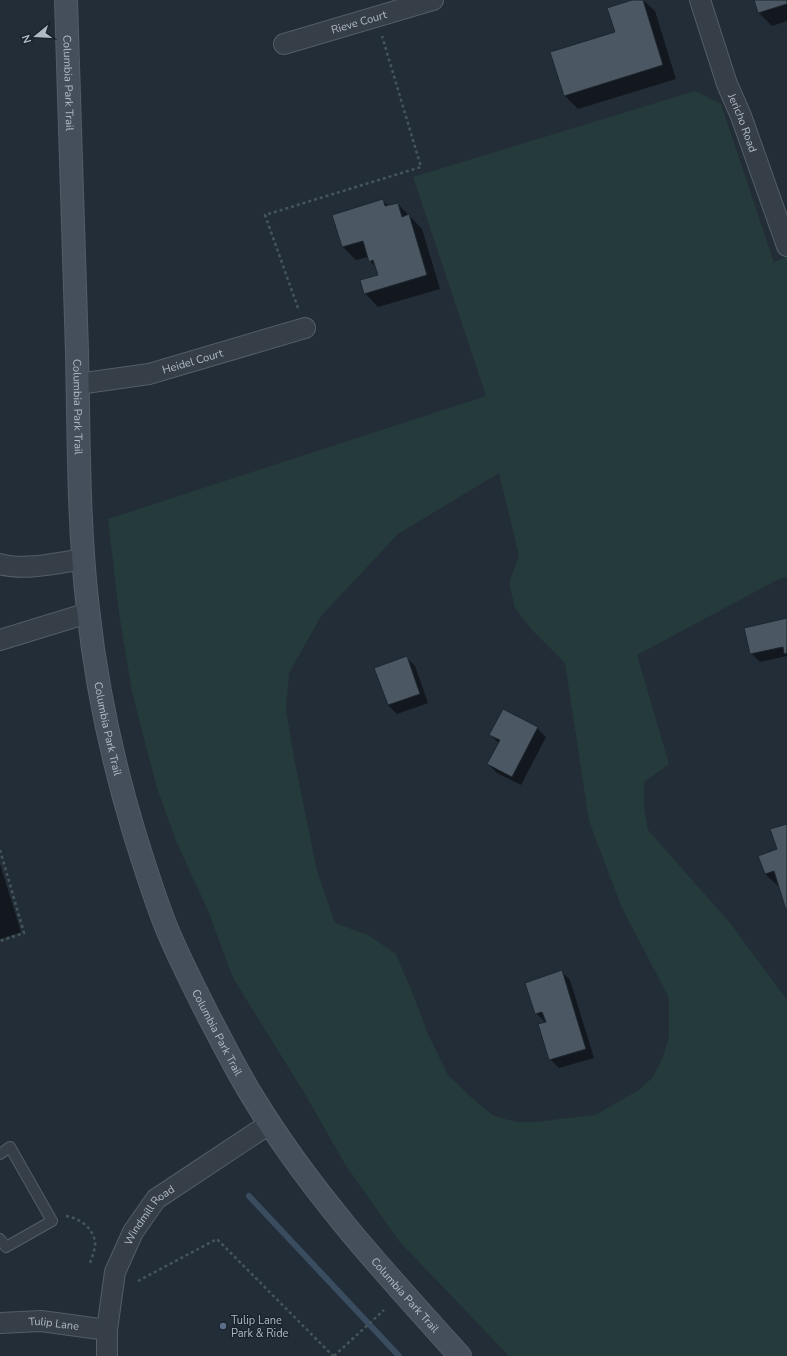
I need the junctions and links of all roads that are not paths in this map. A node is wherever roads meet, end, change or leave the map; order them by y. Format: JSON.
{"nodes":[{"id":1,"x":66,"y":0,"type":"edge"},
{"id":2,"x":432,"y":0,"type":"edge"},
{"id":3,"x":700,"y":0,"type":"edge"},
{"id":4,"x":284,"y":44,"type":"dead end"},
{"id":5,"x":787,"y":246,"type":"edge"},
{"id":6,"x":305,"y":328,"type":"road end"},
{"id":7,"x":78,"y":384,"type":"junction"},
{"id":8,"x":83,"y":559,"type":"junction"},
{"id":9,"x":0,"y":564,"type":"edge"},
{"id":10,"x":88,"y":613,"type":"junction"},
{"id":11,"x":0,"y":640,"type":"edge"},
{"id":12,"x":269,"y":1124,"type":"junction"},
{"id":13,"x":0,"y":1154,"type":"edge"},
{"id":14,"x":0,"y":1239,"type":"edge"},
{"id":15,"x":2,"y":1319,"type":"edge"},
{"id":16,"x":107,"y":1330,"type":"junction"},
{"id":17,"x":108,"y":1356,"type":"edge"},
{"id":18,"x":460,"y":1356,"type":"edge"}],
"edges":[{"from":1,"to":7,"type":"main road","name":"Columbia Park Trail"},
{"from":2,"to":4,"type":"street","name":"Rieve Court"},
{"from":3,"to":5,"type":"street","name":"Jericho Road"},
{"from":6,"to":7,"type":"street","name":"Heidel Court"},
{"from":7,"to":8,"type":"main road","name":"Columbia Park Trail"},
{"from":8,"to":9,"type":"street"},
{"from":8,"to":10,"type":"main road","name":"Columbia Park Trail"},
{"from":10,"to":11,"type":"street"},
{"from":10,"to":12,"type":"main road","name":"Columbia Park Trail"},
{"from":12,"to":16,"type":"street","name":"Windmill Road"},
{"from":12,"to":18,"type":"main road","name":"Columbia Park Trail"},
{"from":13,"to":14,"type":"lane"},
{"from":15,"to":16,"type":"street","name":"Tulip Lane"},
{"from":16,"to":17,"type":"street","name":"Windmill Road"}]}
